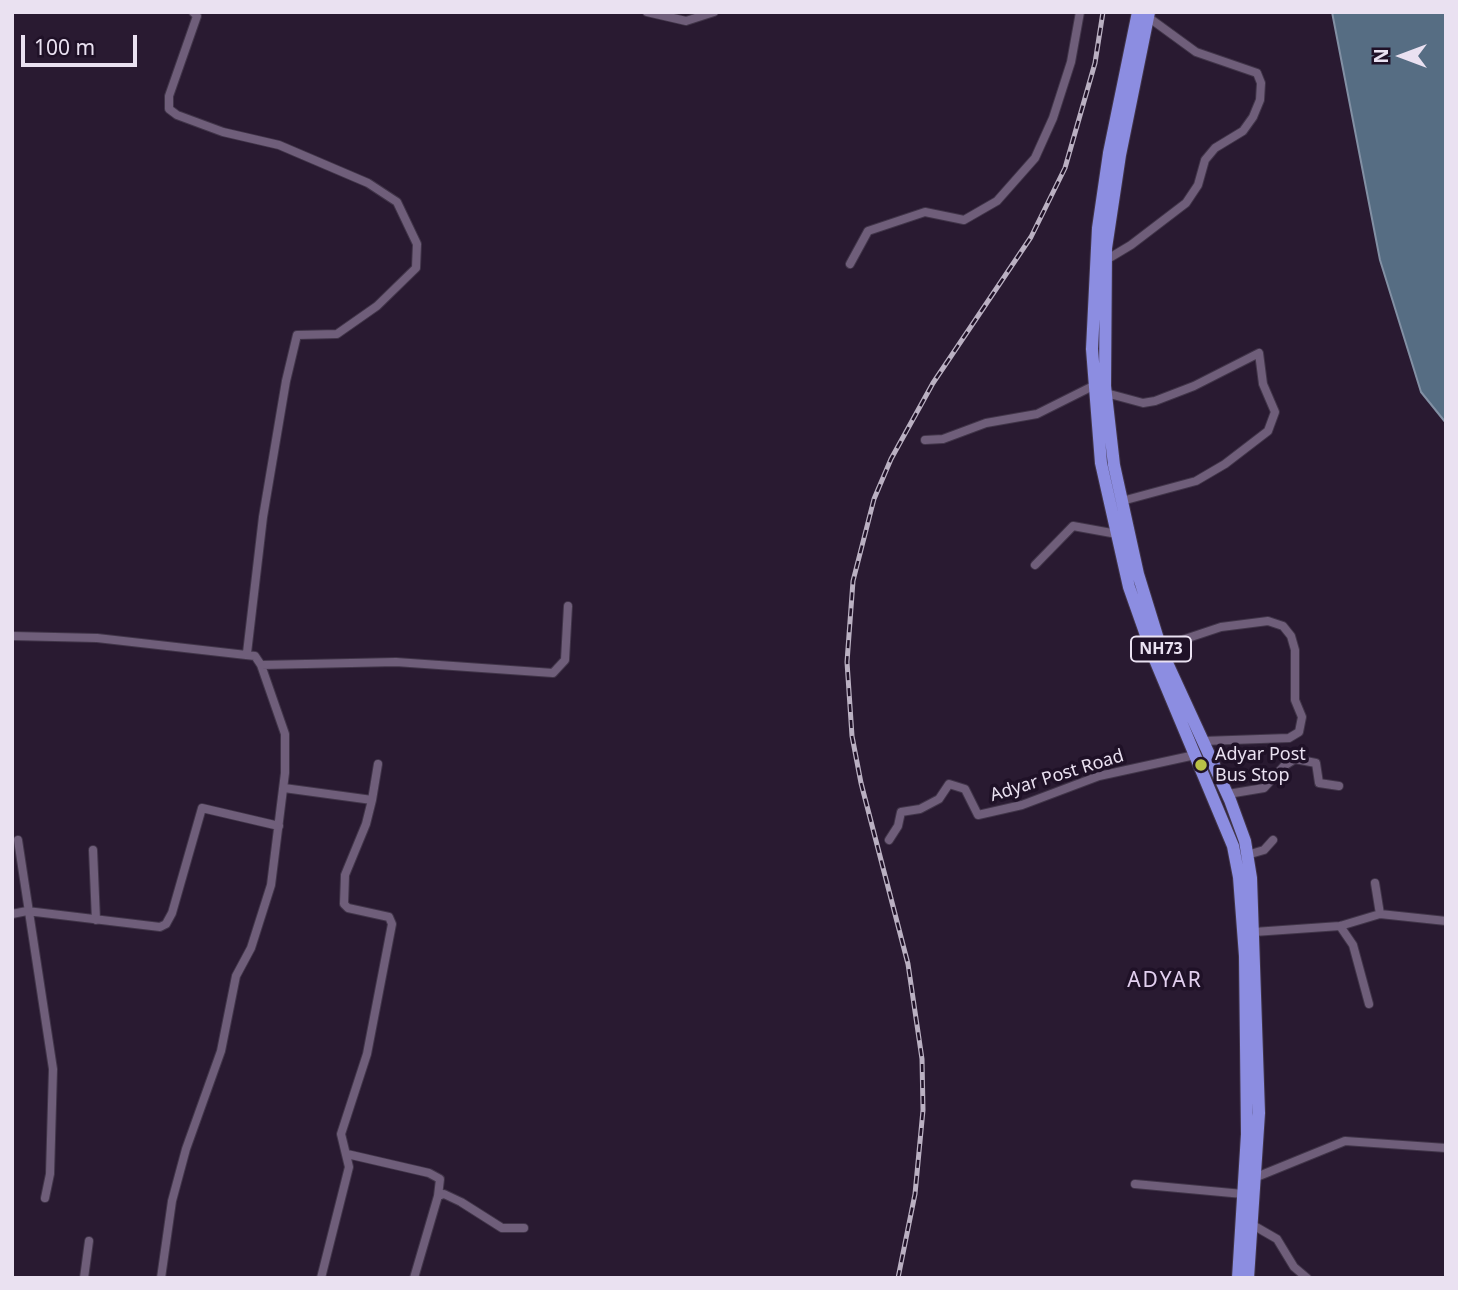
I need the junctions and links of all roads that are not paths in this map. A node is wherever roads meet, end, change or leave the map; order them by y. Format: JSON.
{"nodes":[{"id":1,"x":193,"y":12,"type":"edge"},
{"id":2,"x":647,"y":12,"type":"edge"},
{"id":3,"x":714,"y":12,"type":"edge"},
{"id":4,"x":1080,"y":12,"type":"edge"},
{"id":5,"x":1145,"y":14,"type":"edge"},
{"id":6,"x":1106,"y":260,"type":"junction"},
{"id":7,"x":850,"y":264,"type":"dead end"},
{"id":8,"x":1095,"y":385,"type":"junction"},
{"id":9,"x":1106,"y":393,"type":"junction"},
{"id":10,"x":925,"y":440,"type":"dead end"},
{"id":11,"x":1122,"y":501,"type":"junction"},
{"id":12,"x":1116,"y":534,"type":"junction"},
{"id":13,"x":1035,"y":565,"type":"dead end"},
{"id":14,"x":568,"y":606,"type":"dead end"},
{"id":15,"x":12,"y":636,"type":"edge"},
{"id":16,"x":1161,"y":647,"type":"junction"},
{"id":17,"x":247,"y":653,"type":"junction"},
{"id":18,"x":1162,"y":664,"type":"junction"},
{"id":19,"x":261,"y":665,"type":"junction"},
{"id":20,"x":1203,"y":741,"type":"junction"},
{"id":21,"x":1195,"y":755,"type":"junction"},
{"id":22,"x":378,"y":764,"type":"dead end"},
{"id":23,"x":1339,"y":786,"type":"dead end"},
{"id":24,"x":284,"y":788,"type":"junction"},
{"id":25,"x":1228,"y":794,"type":"junction"},
{"id":26,"x":372,"y":800,"type":"junction"},
{"id":27,"x":279,"y":827,"type":"junction"},
{"id":28,"x":18,"y":840,"type":"dead end"},
{"id":29,"x":889,"y":840,"type":"dead end"},
{"id":30,"x":1273,"y":840,"type":"dead end"},
{"id":31,"x":93,"y":850,"type":"dead end"},
{"id":32,"x":1247,"y":855,"type":"junction"},
{"id":33,"x":1375,"y":883,"type":"dead end"},
{"id":34,"x":27,"y":911,"type":"junction"},
{"id":35,"x":12,"y":914,"type":"edge"},
{"id":36,"x":1380,"y":914,"type":"junction"},
{"id":37,"x":96,"y":920,"type":"junction"},
{"id":38,"x":1446,"y":921,"type":"edge"},
{"id":39,"x":1340,"y":926,"type":"junction"},
{"id":40,"x":1254,"y":932,"type":"junction"},
{"id":41,"x":1369,"y":1004,"type":"dead end"},
{"id":42,"x":1446,"y":1148,"type":"edge"},
{"id":43,"x":347,"y":1154,"type":"junction"},
{"id":44,"x":1254,"y":1178,"type":"junction"},
{"id":45,"x":1135,"y":1184,"type":"dead end"},
{"id":46,"x":1243,"y":1194,"type":"junction"},
{"id":47,"x":438,"y":1196,"type":"junction"},
{"id":48,"x":45,"y":1198,"type":"dead end"},
{"id":49,"x":1251,"y":1224,"type":"junction"},
{"id":50,"x":524,"y":1228,"type":"dead end"},
{"id":51,"x":89,"y":1241,"type":"dead end"},
{"id":52,"x":84,"y":1278,"type":"edge"},
{"id":53,"x":161,"y":1278,"type":"edge"},
{"id":54,"x":321,"y":1278,"type":"edge"},
{"id":55,"x":414,"y":1278,"type":"edge"},
{"id":56,"x":1238,"y":1278,"type":"edge"},
{"id":57,"x":1248,"y":1278,"type":"edge"},
{"id":58,"x":1307,"y":1278,"type":"edge"}],
"edges":[{"from":1,"to":17,"type":"street"},
{"from":2,"to":3,"type":"street"},
{"from":4,"to":7,"type":"street"},
{"from":5,"to":6,"type":"highway","number":"NH73"},
{"from":5,"to":6,"type":"street"},
{"from":5,"to":8,"type":"highway","number":"NH73"},
{"from":6,"to":9,"type":"highway","number":"NH73"},
{"from":8,"to":10,"type":"street"},
{"from":8,"to":12,"type":"highway","number":"NH73"},
{"from":9,"to":11,"type":"highway","number":"NH73"},
{"from":9,"to":11,"type":"street"},
{"from":11,"to":16,"type":"highway","number":"NH73"},
{"from":12,"to":13,"type":"street"},
{"from":12,"to":18,"type":"highway","number":"NH73"},
{"from":14,"to":19,"type":"street"},
{"from":15,"to":17,"type":"street"},
{"from":16,"to":18,"type":"highway","number":"NH73"},
{"from":16,"to":20,"type":"street"},
{"from":17,"to":19,"type":"street"},
{"from":18,"to":20,"type":"highway","number":"NH73"},
{"from":18,"to":21,"type":"highway","number":"NH73"},
{"from":19,"to":24,"type":"street"},
{"from":20,"to":25,"type":"highway","number":"NH73"},
{"from":21,"to":29,"type":"street","name":"Adyar Post Road"},
{"from":21,"to":46,"type":"highway","number":"NH73"},
{"from":22,"to":26,"type":"street"},
{"from":23,"to":25,"type":"street"},
{"from":24,"to":26,"type":"street"},
{"from":24,"to":27,"type":"street"},
{"from":25,"to":32,"type":"highway","number":"NH73"},
{"from":26,"to":43,"type":"street"},
{"from":27,"to":37,"type":"street"},
{"from":27,"to":53,"type":"street"},
{"from":28,"to":34,"type":"street"},
{"from":30,"to":32,"type":"street"},
{"from":31,"to":37,"type":"street"},
{"from":32,"to":40,"type":"highway","number":"NH73"},
{"from":33,"to":36,"type":"street"},
{"from":34,"to":35,"type":"street"},
{"from":34,"to":37,"type":"street"},
{"from":34,"to":48,"type":"street"},
{"from":36,"to":38,"type":"street"},
{"from":36,"to":39,"type":"street"},
{"from":39,"to":40,"type":"street"},
{"from":39,"to":41,"type":"street"},
{"from":40,"to":44,"type":"highway","number":"NH73"},
{"from":42,"to":44,"type":"street"},
{"from":43,"to":47,"type":"street"},
{"from":43,"to":54,"type":"street"},
{"from":44,"to":49,"type":"highway","number":"NH73"},
{"from":45,"to":46,"type":"street"},
{"from":46,"to":56,"type":"highway","number":"NH73"},
{"from":47,"to":50,"type":"street"},
{"from":47,"to":55,"type":"street"},
{"from":49,"to":57,"type":"highway","number":"NH73"},
{"from":49,"to":58,"type":"street"},
{"from":51,"to":52,"type":"street"}]}
